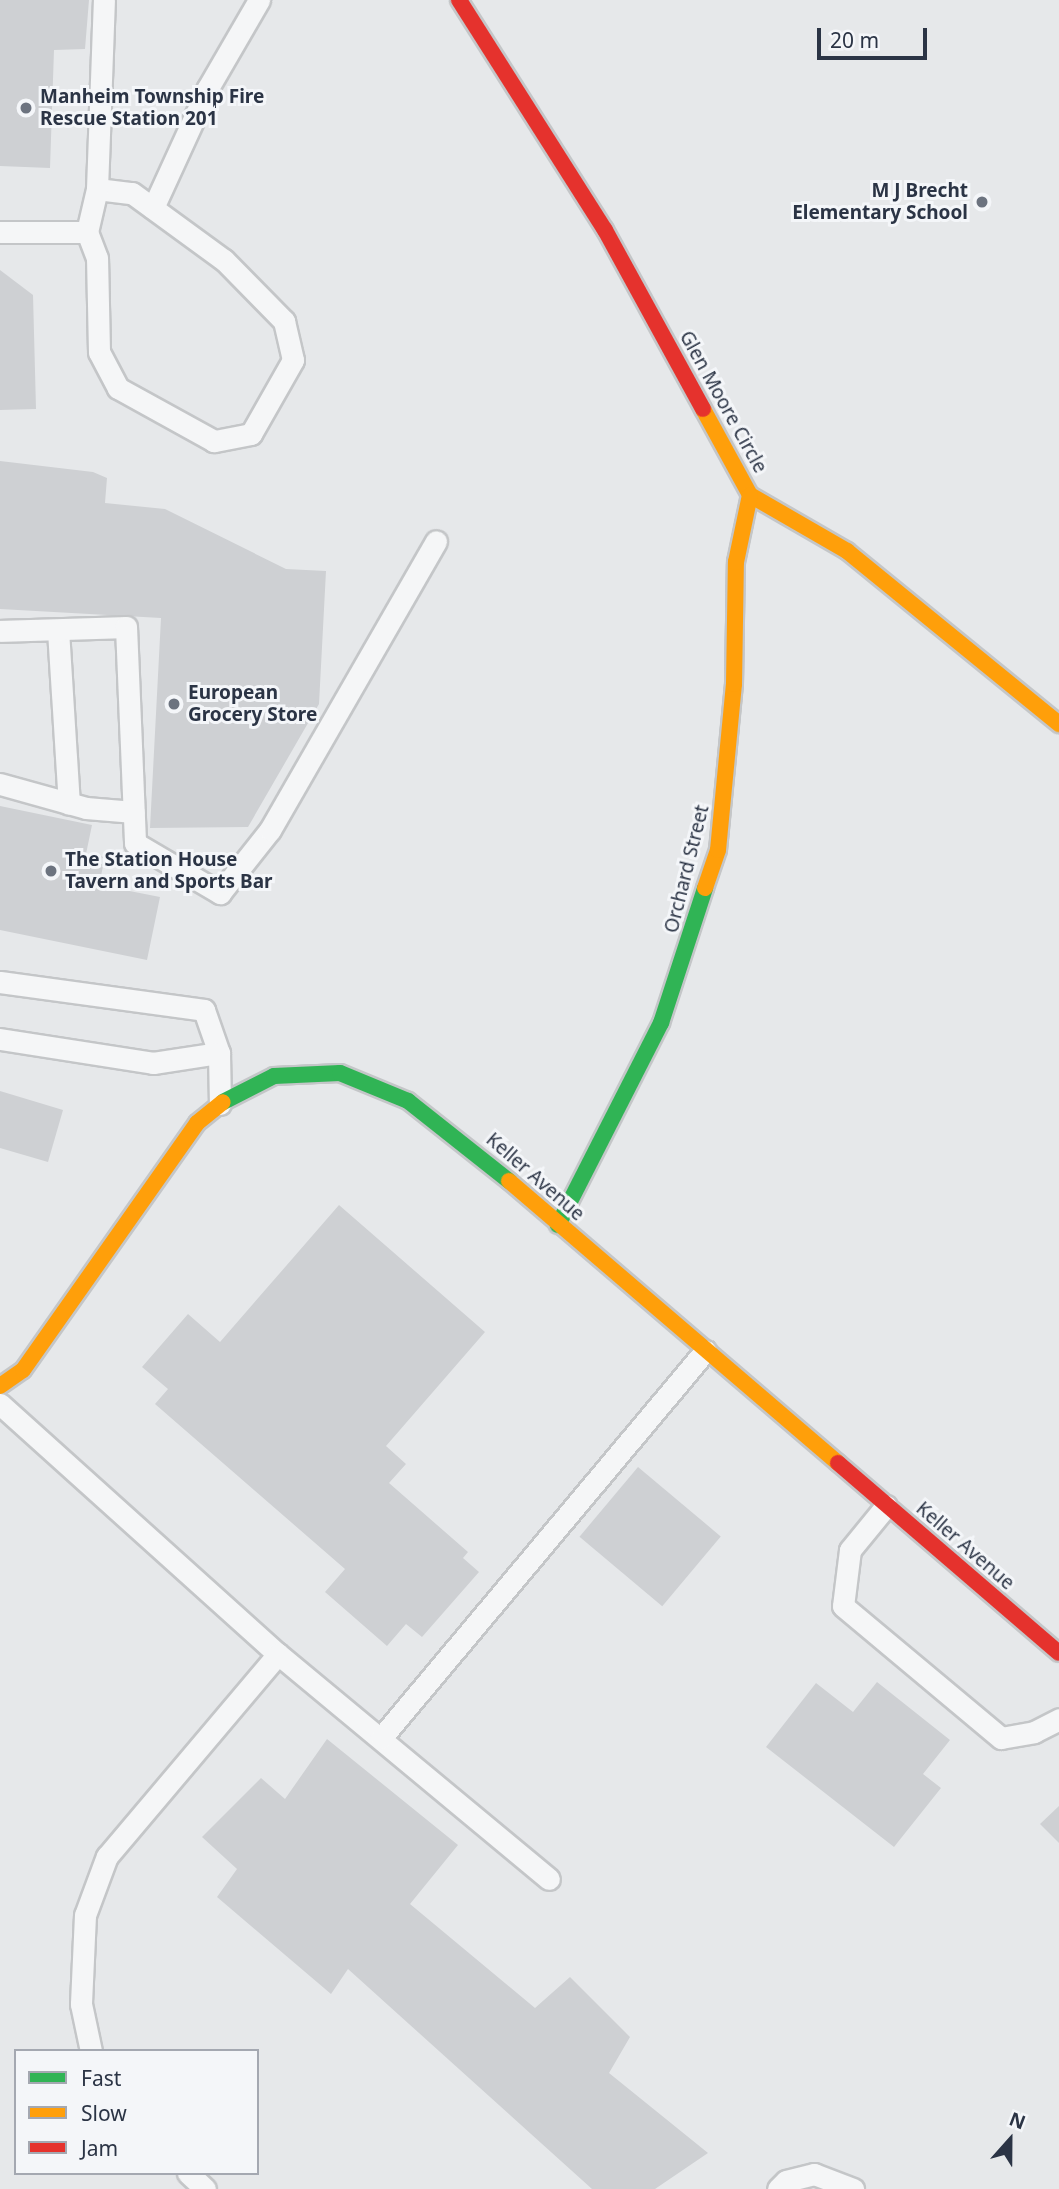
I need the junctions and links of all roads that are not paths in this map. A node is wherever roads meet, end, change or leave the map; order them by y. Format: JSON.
{"nodes":[{"id":1,"x":104,"y":0,"type":"edge"},
{"id":2,"x":259,"y":0,"type":"edge"},
{"id":3,"x":459,"y":0,"type":"edge"},
{"id":4,"x":97,"y":189,"type":"junction"},
{"id":5,"x":153,"y":208,"type":"junction"},
{"id":6,"x":0,"y":232,"type":"edge"},
{"id":7,"x":87,"y":232,"type":"junction"},
{"id":8,"x":750,"y":495,"type":"junction"},
{"id":9,"x":436,"y":541,"type":"dead end"},
{"id":10,"x":58,"y":629,"type":"junction"},
{"id":11,"x":0,"y":631,"type":"edge"},
{"id":12,"x":1059,"y":724,"type":"edge"},
{"id":13,"x":0,"y":784,"type":"edge"},
{"id":14,"x":69,"y":804,"type":"junction"},
{"id":15,"x":134,"y":812,"type":"junction"},
{"id":16,"x":0,"y":982,"type":"edge"},
{"id":17,"x":0,"y":1039,"type":"edge"},
{"id":18,"x":219,"y":1053,"type":"junction"},
{"id":19,"x":220,"y":1104,"type":"junction"},
{"id":20,"x":558,"y":1225,"type":"junction"},
{"id":21,"x":705,"y":1351,"type":"junction"},
{"id":22,"x":0,"y":1385,"type":"edge"},
{"id":23,"x":0,"y":1404,"type":"edge"},
{"id":24,"x":886,"y":1506,"type":"junction"},
{"id":25,"x":1059,"y":1653,"type":"edge"},
{"id":26,"x":278,"y":1654,"type":"junction"},
{"id":27,"x":1059,"y":1719,"type":"edge"},
{"id":28,"x":381,"y":1738,"type":"junction"},
{"id":29,"x":549,"y":1879,"type":"dead end"},
{"id":30,"x":91,"y":2049,"type":"edge"},
{"id":31,"x":190,"y":2175,"type":"edge"},
{"id":32,"x":205,"y":2189,"type":"edge"},
{"id":33,"x":778,"y":2189,"type":"edge"},
{"id":34,"x":853,"y":2189,"type":"edge"}],
"edges":[{"from":1,"to":4,"type":"lane"},
{"from":2,"to":5,"type":"lane"},
{"from":3,"to":8,"type":"street","name":"Glen Moore Circle"},
{"from":4,"to":5,"type":"lane"},
{"from":4,"to":7,"type":"lane"},
{"from":5,"to":7,"type":"lane"},
{"from":6,"to":7,"type":"lane"},
{"from":8,"to":12,"type":"street","name":"Glen Moore Circle"},
{"from":8,"to":20,"type":"street","name":"Orchard Street"},
{"from":9,"to":15,"type":"lane"},
{"from":10,"to":11,"type":"lane"},
{"from":10,"to":14,"type":"lane"},
{"from":10,"to":15,"type":"lane"},
{"from":13,"to":14,"type":"lane"},
{"from":14,"to":15,"type":"lane"},
{"from":16,"to":18,"type":"lane"},
{"from":17,"to":18,"type":"lane"},
{"from":18,"to":19,"type":"lane"},
{"from":19,"to":20,"type":"street","name":"Keller Avenue"},
{"from":19,"to":22,"type":"street","name":"Keller Avenue"},
{"from":20,"to":21,"type":"street","name":"Keller Avenue"},
{"from":21,"to":24,"type":"street","name":"Keller Avenue"},
{"from":21,"to":28,"type":"lane"},
{"from":23,"to":26,"type":"lane"},
{"from":24,"to":25,"type":"street","name":"Keller Avenue"},
{"from":24,"to":27,"type":"lane"},
{"from":26,"to":28,"type":"lane"},
{"from":26,"to":30,"type":"lane"},
{"from":28,"to":29,"type":"lane"},
{"from":31,"to":32,"type":"lane"},
{"from":33,"to":34,"type":"lane"}]}
